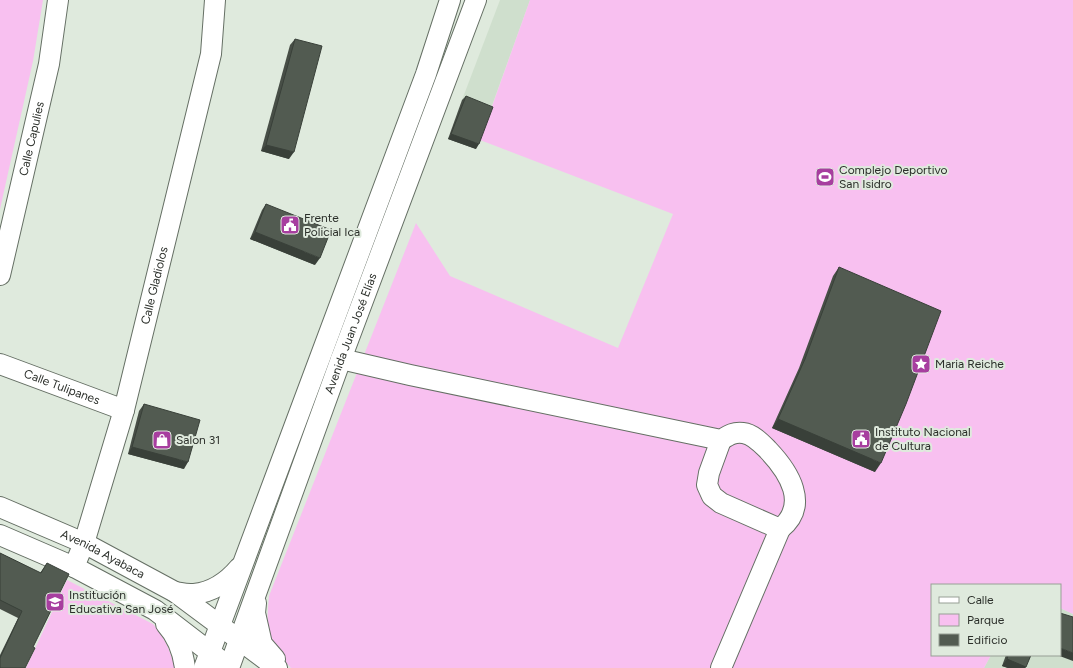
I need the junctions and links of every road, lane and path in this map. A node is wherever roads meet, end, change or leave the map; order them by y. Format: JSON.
{"nodes":[{"id":1,"x":58,"y":0,"type":"edge"},
{"id":2,"x":215,"y":0,"type":"edge"},
{"id":3,"x":450,"y":0,"type":"edge"},
{"id":4,"x":476,"y":0,"type":"edge"},
{"id":5,"x":0,"y":276,"type":"edge"},
{"id":6,"x":342,"y":359,"type":"junction"},
{"id":7,"x":0,"y":364,"type":"edge"},
{"id":8,"x":124,"y":410,"type":"junction"},
{"id":9,"x":721,"y":440,"type":"junction"},
{"id":10,"x":0,"y":507,"type":"edge"},
{"id":11,"x":780,"y":529,"type":"junction"},
{"id":12,"x":0,"y":535,"type":"edge"},
{"id":13,"x":84,"y":543,"type":"junction"},
{"id":14,"x":243,"y":563,"type":"junction"},
{"id":15,"x":74,"y":566,"type":"junction"},
{"id":16,"x":258,"y":589,"type":"junction"},
{"id":17,"x":176,"y":592,"type":"junction"},
{"id":18,"x":155,"y":610,"type":"junction"},
{"id":19,"x":220,"y":625,"type":"junction"},
{"id":20,"x":240,"y":640,"type":"junction"},
{"id":21,"x":207,"y":660,"type":"edge"},
{"id":22,"x":185,"y":668,"type":"edge"},
{"id":23,"x":230,"y":668,"type":"edge"},
{"id":24,"x":277,"y":668,"type":"edge"},
{"id":25,"x":283,"y":668,"type":"edge"},
{"id":26,"x":721,"y":668,"type":"edge"}],
"edges":[{"from":1,"to":5,"type":"street","name":"Calle Capulies"},
{"from":2,"to":8,"type":"street","name":"Calle Gladiolos"},
{"from":3,"to":14,"type":"street","name":"Avenida Juan José Elías"},
{"from":4,"to":6,"type":"street","name":"Avenida Juan José Elías"},
{"from":6,"to":9,"type":"street"},
{"from":6,"to":16,"type":"street","name":"Avenida Juan José Elías"},
{"from":7,"to":8,"type":"street","name":"Calle Tulipanes"},
{"from":8,"to":13,"type":"street","name":"Calle Gladiolos"},
{"from":9,"to":11,"type":"street"},
{"from":9,"to":11,"type":"street"},
{"from":10,"to":13,"type":"street","name":"Avenida Ayabaca"},
{"from":11,"to":26,"type":"street"},
{"from":12,"to":15,"type":"street","name":"Avenida Ayabaca"},
{"from":13,"to":15,"type":"street","name":"Calle Gladiolos"},
{"from":13,"to":17,"type":"street","name":"Avenida Ayabaca"},
{"from":14,"to":17,"type":"street"},
{"from":14,"to":19,"type":"street","name":"Avenida Juan José Elías"},
{"from":15,"to":18,"type":"street","name":"Avenida Ayabaca"},
{"from":16,"to":20,"type":"street","name":"Avenida Juan José Elías"},
{"from":16,"to":25,"type":"street"},
{"from":17,"to":19,"type":"street","name":"Avenida Ayabaca"},
{"from":18,"to":21,"type":"street","name":"Avenida Ayabaca"},
{"from":18,"to":22,"type":"street"},
{"from":19,"to":20,"type":"street","name":"Avenida Ayabaca"},
{"from":19,"to":21,"type":"street","name":"Avenida Juan José Elías"},
{"from":20,"to":23,"type":"street","name":"Avenida Juan José Elías"},
{"from":20,"to":24,"type":"street","name":"Avenida Ayabaca"},
{"from":21,"to":23,"type":"street","name":"Avenida Ayabaca"}]}
